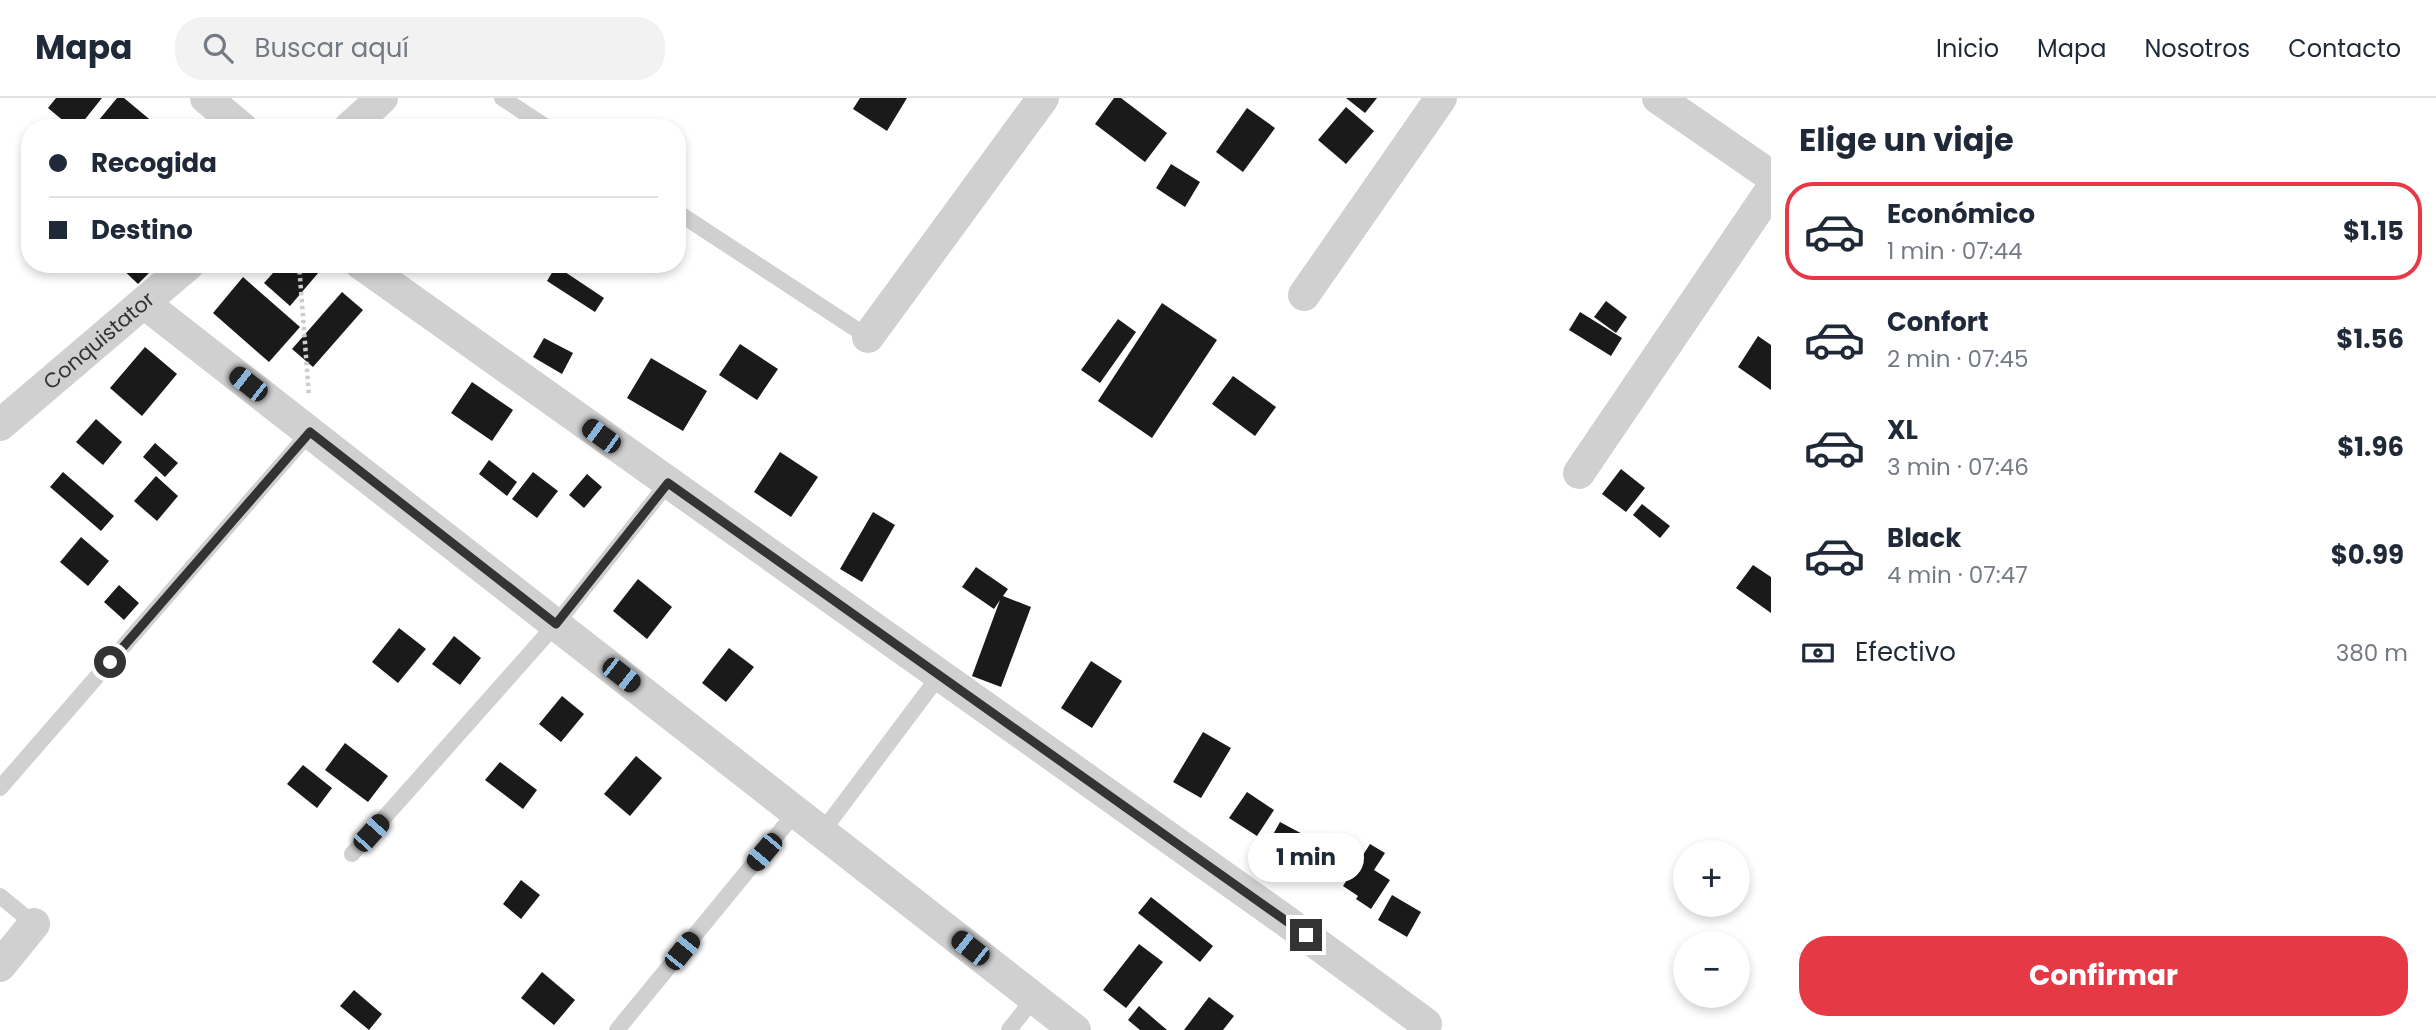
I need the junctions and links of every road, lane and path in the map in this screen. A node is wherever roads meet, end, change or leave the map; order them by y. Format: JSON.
{"nodes":[{"id":1,"x":206,"y":98,"type":"edge"},
{"id":2,"x":382,"y":98,"type":"edge"},
{"id":3,"x":502,"y":98,"type":"edge"},
{"id":4,"x":1042,"y":98,"type":"edge"},
{"id":5,"x":1441,"y":98,"type":"edge"},
{"id":6,"x":1658,"y":98,"type":"edge"},
{"id":7,"x":231,"y":119,"type":"edge"},
{"id":8,"x":358,"y":119,"type":"edge"},
{"id":9,"x":534,"y":119,"type":"edge"},
{"id":10,"x":1771,"y":176,"type":"edge"},
{"id":11,"x":1771,"y":190,"type":"edge"},
{"id":12,"x":686,"y":218,"type":"edge"},
{"id":13,"x":179,"y":273,"type":"edge"},
{"id":14,"x":374,"y":273,"type":"edge"},
{"id":15,"x":1304,"y":295,"type":"dead end"},
{"id":16,"x":144,"y":303,"type":"junction"},
{"id":17,"x":868,"y":337,"type":"joint"},
{"id":18,"x":4,"y":422,"type":"edge"},
{"id":19,"x":310,"y":432,"type":"junction"},
{"id":20,"x":1578,"y":473,"type":"dead end"},
{"id":21,"x":668,"y":483,"type":"junction"},
{"id":22,"x":556,"y":624,"type":"junction"},
{"id":23,"x":939,"y":677,"type":"junction"},
{"id":24,"x":0,"y":788,"type":"edge"},
{"id":25,"x":796,"y":812,"type":"junction"},
{"id":26,"x":822,"y":832,"type":"junction"},
{"id":27,"x":352,"y":853,"type":"dead end"},
{"id":28,"x":0,"y":896,"type":"edge"},
{"id":29,"x":34,"y":924,"type":"joint"},
{"id":30,"x":0,"y":966,"type":"edge"},
{"id":31,"x":1034,"y":998,"type":"junction"},
{"id":32,"x":1427,"y":1028,"type":"edge"},
{"id":33,"x":617,"y":1030,"type":"edge"},
{"id":34,"x":1009,"y":1030,"type":"edge"},
{"id":35,"x":1075,"y":1030,"type":"edge"}],
"edges":[{"from":1,"to":7,"type":"street"},
{"from":2,"to":8,"type":"street"},
{"from":3,"to":9,"type":"lane"},
{"from":4,"to":17,"type":"street"},
{"from":5,"to":15,"type":"street"},
{"from":6,"to":10,"type":"street"},
{"from":11,"to":20,"type":"street"},
{"from":12,"to":17,"type":"lane"},
{"from":13,"to":16,"type":"street","name":"Conquistator"},
{"from":14,"to":21,"type":"street"},
{"from":16,"to":18,"type":"street","name":"Conquistator"},
{"from":16,"to":19,"type":"street"},
{"from":19,"to":22,"type":"street"},
{"from":19,"to":24,"type":"lane"},
{"from":21,"to":22,"type":"lane"},
{"from":21,"to":23,"type":"street"},
{"from":22,"to":25,"type":"street"},
{"from":22,"to":27,"type":"lane"},
{"from":23,"to":26,"type":"lane"},
{"from":23,"to":32,"type":"street"},
{"from":25,"to":26,"type":"street"},
{"from":25,"to":33,"type":"lane"},
{"from":26,"to":31,"type":"street"},
{"from":28,"to":29,"type":"lane"},
{"from":29,"to":30,"type":"street"},
{"from":31,"to":34,"type":"lane"},
{"from":31,"to":35,"type":"street"}]}
